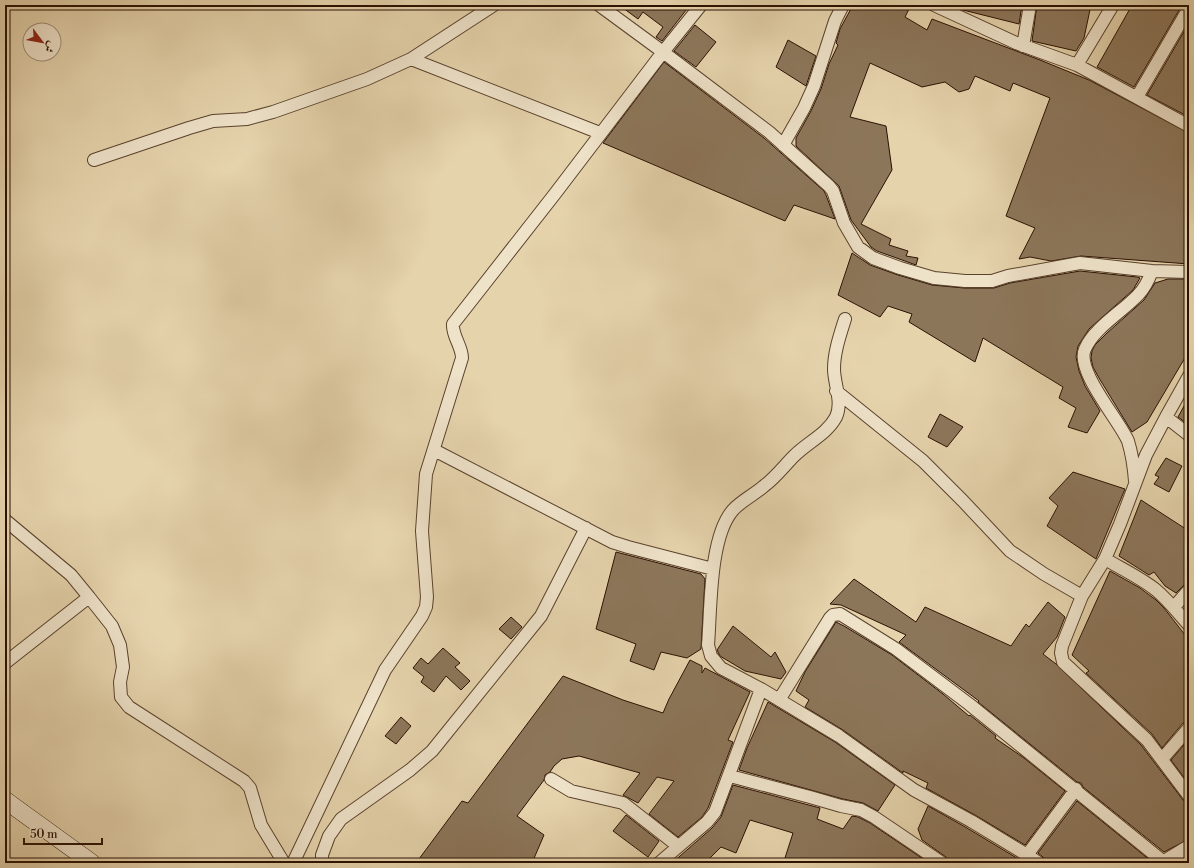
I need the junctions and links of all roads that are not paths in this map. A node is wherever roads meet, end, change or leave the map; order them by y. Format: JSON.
{"nodes":[{"id":1,"x":494,"y":5,"type":"edge"},
{"id":2,"x":599,"y":5,"type":"edge"},
{"id":3,"x":701,"y":5,"type":"edge"},
{"id":4,"x":843,"y":5,"type":"edge"},
{"id":5,"x":934,"y":5,"type":"edge"},
{"id":6,"x":1030,"y":5,"type":"edge"},
{"id":7,"x":1113,"y":5,"type":"edge"},
{"id":8,"x":946,"y":8,"type":"edge"},
{"id":9,"x":1189,"y":8,"type":"edge"},
{"id":10,"x":1024,"y":46,"type":"junction"},
{"id":11,"x":663,"y":52,"type":"junction"},
{"id":12,"x":411,"y":59,"type":"junction"},
{"id":13,"x":1076,"y":65,"type":"junction"},
{"id":14,"x":1137,"y":97,"type":"junction"},
{"id":15,"x":1189,"y":126,"type":"edge"},
{"id":16,"x":600,"y":133,"type":"junction"},
{"id":17,"x":783,"y":145,"type":"junction"},
{"id":18,"x":94,"y":160,"type":"dead end"},
{"id":19,"x":1152,"y":271,"type":"junction"},
{"id":20,"x":1189,"y":272,"type":"edge"},
{"id":21,"x":845,"y":319,"type":"dead end"},
{"id":22,"x":1189,"y":376,"type":"edge"},
{"id":23,"x":836,"y":390,"type":"junction"},
{"id":24,"x":1166,"y":417,"type":"junction"},
{"id":25,"x":1189,"y":435,"type":"edge"},
{"id":26,"x":434,"y":450,"type":"junction"},
{"id":27,"x":1136,"y":484,"type":"junction"},
{"id":28,"x":5,"y":520,"type":"edge"},
{"id":29,"x":586,"y":528,"type":"junction"},
{"id":30,"x":1105,"y":559,"type":"junction"},
{"id":31,"x":713,"y":569,"type":"junction"},
{"id":32,"x":1189,"y":590,"type":"edge"},
{"id":33,"x":1082,"y":596,"type":"junction"},
{"id":34,"x":89,"y":597,"type":"junction"},
{"id":35,"x":1174,"y":607,"type":"junction"},
{"id":36,"x":1189,"y":625,"type":"edge"},
{"id":37,"x":5,"y":663,"type":"edge"},
{"id":38,"x":761,"y":689,"type":"junction"},
{"id":39,"x":779,"y":700,"type":"junction"},
{"id":40,"x":1189,"y":728,"type":"edge"},
{"id":41,"x":1162,"y":759,"type":"junction"},
{"id":42,"x":730,"y":776,"type":"junction"},
{"id":43,"x":551,"y":779,"type":"dead end"},
{"id":44,"x":1076,"y":789,"type":"junction"},
{"id":45,"x":1189,"y":796,"type":"edge"},
{"id":46,"x":5,"y":800,"type":"edge"},
{"id":47,"x":678,"y":846,"type":"junction"},
{"id":48,"x":1189,"y":846,"type":"edge"},
{"id":49,"x":1189,"y":852,"type":"edge"},
{"id":50,"x":1027,"y":855,"type":"junction"},
{"id":51,"x":92,"y":863,"type":"edge"},
{"id":52,"x":284,"y":863,"type":"edge"},
{"id":53,"x":293,"y":863,"type":"edge"},
{"id":54,"x":322,"y":863,"type":"edge"},
{"id":55,"x":659,"y":863,"type":"edge"},
{"id":56,"x":942,"y":863,"type":"edge"},
{"id":57,"x":1039,"y":863,"type":"edge"},
{"id":58,"x":1163,"y":863,"type":"edge"},
{"id":59,"x":1183,"y":863,"type":"edge"}],
"edges":[{"from":1,"to":12,"type":"street"},
{"from":2,"to":11,"type":"street"},
{"from":3,"to":11,"type":"street"},
{"from":4,"to":17,"type":"street"},
{"from":5,"to":8,"type":"street"},
{"from":6,"to":10,"type":"street"},
{"from":7,"to":13,"type":"street"},
{"from":8,"to":10,"type":"street"},
{"from":9,"to":14,"type":"street"},
{"from":10,"to":13,"type":"street"},
{"from":11,"to":16,"type":"street"},
{"from":11,"to":17,"type":"street"},
{"from":12,"to":16,"type":"street"},
{"from":12,"to":18,"type":"street"},
{"from":13,"to":14,"type":"street"},
{"from":14,"to":15,"type":"street"},
{"from":16,"to":26,"type":"street"},
{"from":17,"to":19,"type":"street"},
{"from":19,"to":20,"type":"street"},
{"from":19,"to":27,"type":"street"},
{"from":21,"to":23,"type":"street"},
{"from":22,"to":24,"type":"street"},
{"from":23,"to":31,"type":"street"},
{"from":23,"to":33,"type":"street"},
{"from":24,"to":25,"type":"street"},
{"from":24,"to":27,"type":"street"},
{"from":26,"to":29,"type":"street"},
{"from":26,"to":53,"type":"street"},
{"from":27,"to":30,"type":"street"},
{"from":28,"to":34,"type":"street"},
{"from":29,"to":31,"type":"street"},
{"from":29,"to":54,"type":"street"},
{"from":30,"to":33,"type":"street"},
{"from":30,"to":35,"type":"street"},
{"from":31,"to":38,"type":"street"},
{"from":32,"to":35,"type":"street"},
{"from":33,"to":41,"type":"street"},
{"from":34,"to":37,"type":"street"},
{"from":34,"to":52,"type":"street"},
{"from":35,"to":36,"type":"street"},
{"from":38,"to":39,"type":"street"},
{"from":38,"to":42,"type":"street"},
{"from":39,"to":44,"type":"street"},
{"from":39,"to":50,"type":"street"},
{"from":40,"to":41,"type":"street"},
{"from":41,"to":45,"type":"street"},
{"from":42,"to":47,"type":"street"},
{"from":42,"to":56,"type":"street"},
{"from":43,"to":47,"type":"street"},
{"from":44,"to":50,"type":"street"},
{"from":44,"to":58,"type":"street"},
{"from":46,"to":51,"type":"street"},
{"from":47,"to":55,"type":"street"},
{"from":48,"to":58,"type":"street"},
{"from":49,"to":59,"type":"street"},
{"from":50,"to":57,"type":"street"}]}
